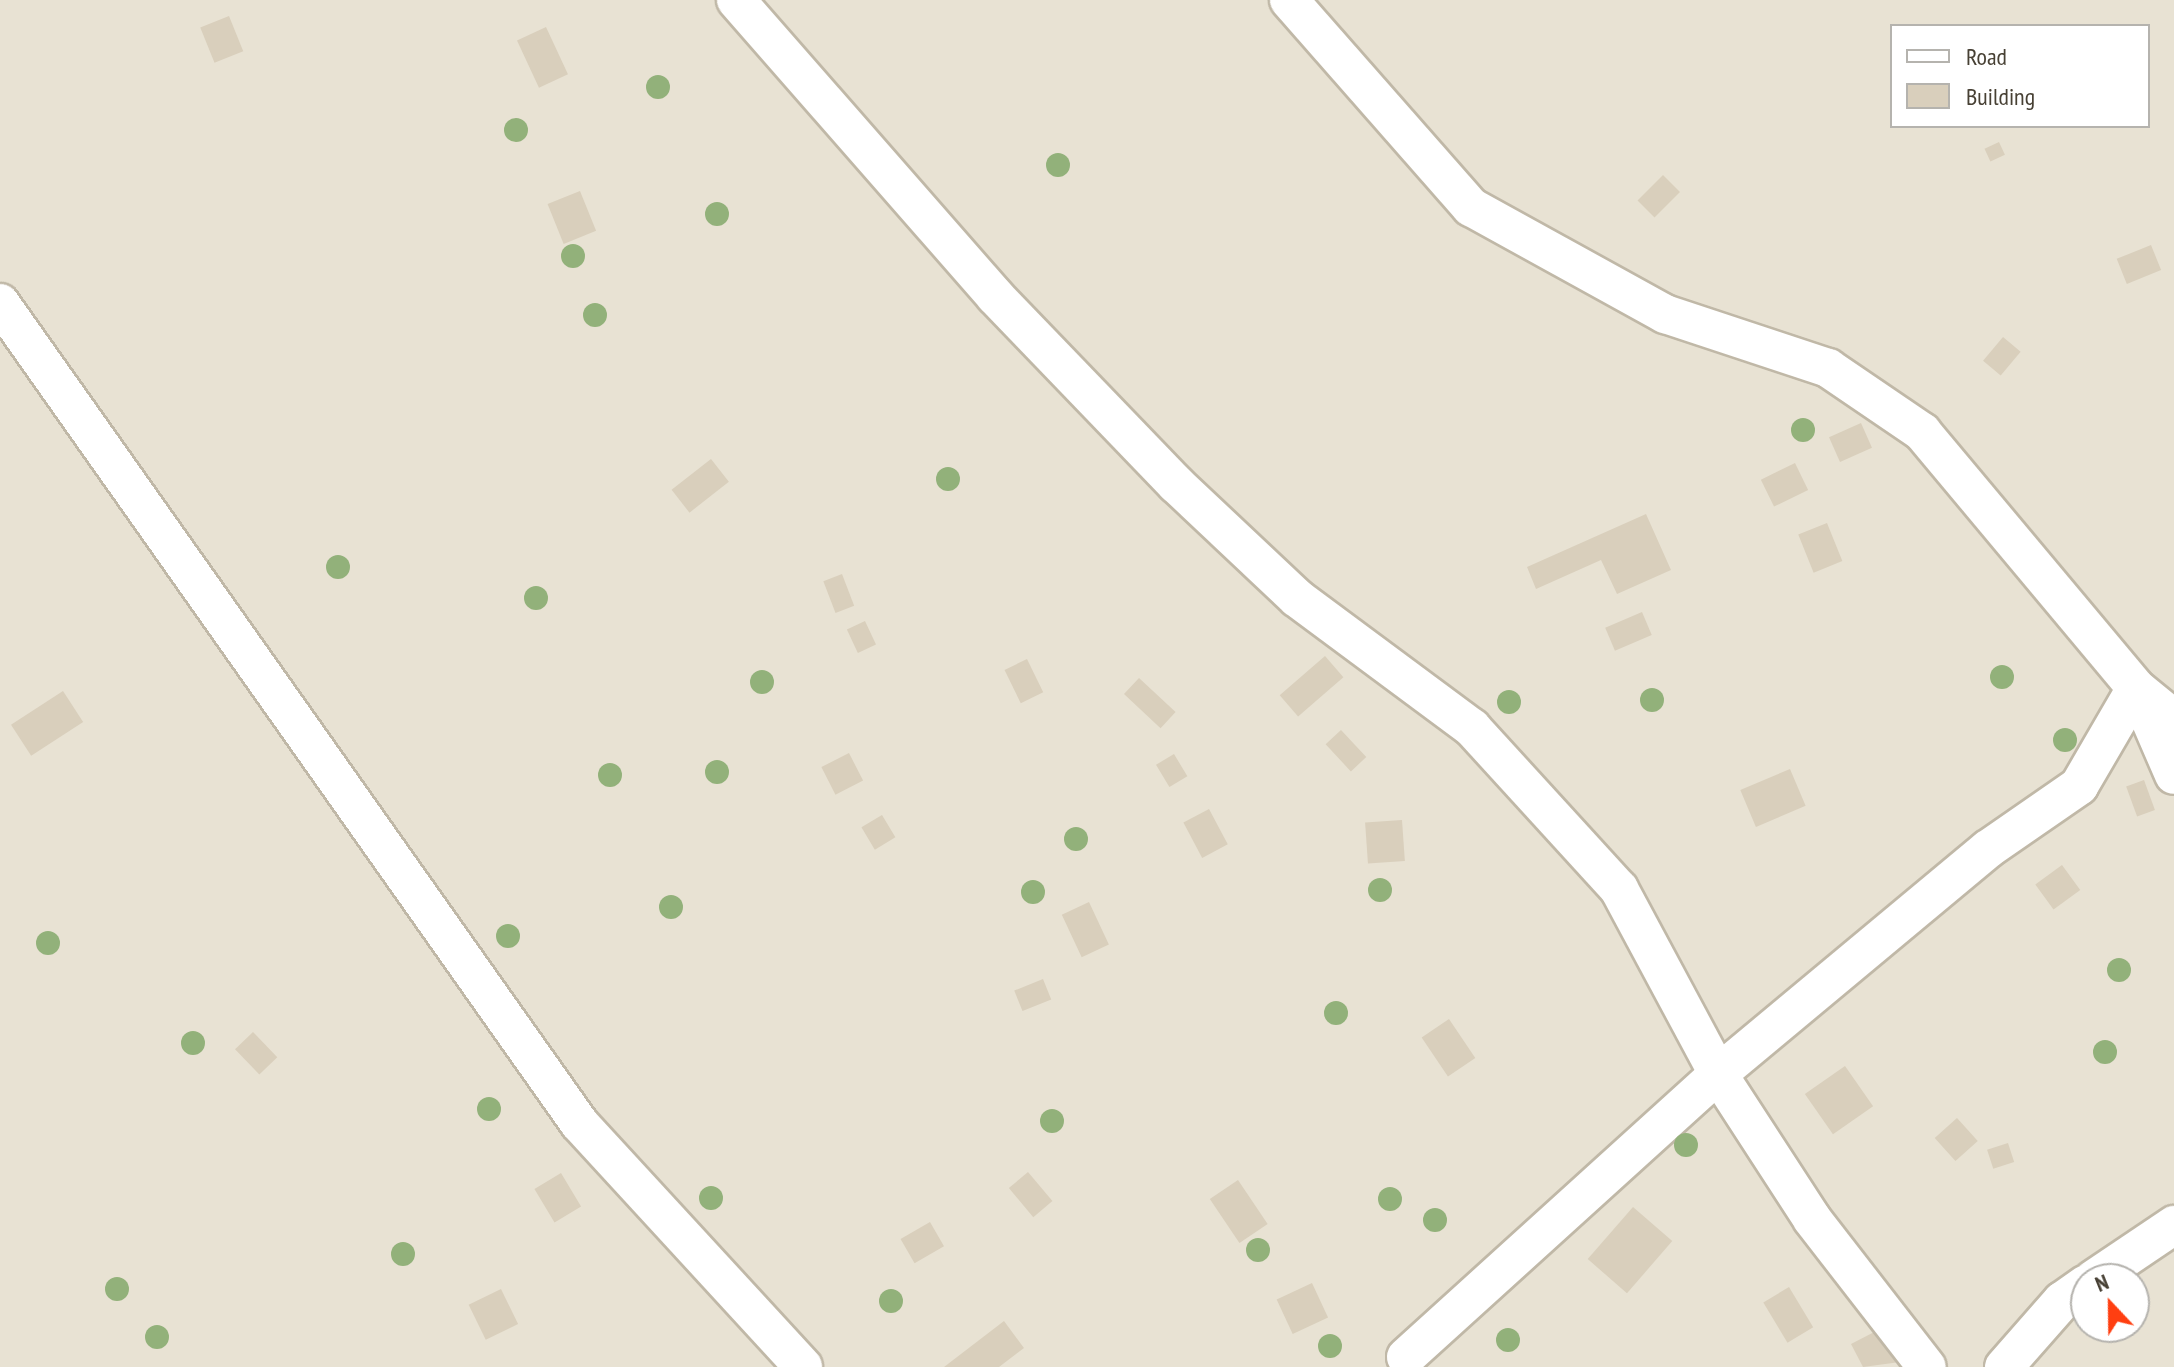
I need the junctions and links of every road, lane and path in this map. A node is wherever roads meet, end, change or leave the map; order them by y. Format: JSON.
{"nodes":[{"id":1,"x":736,"y":0,"type":"edge"},
{"id":2,"x":1289,"y":0,"type":"edge"},
{"id":3,"x":0,"y":303,"type":"edge"},
{"id":4,"x":2136,"y":688,"type":"junction"},
{"id":5,"x":2174,"y":719,"type":"edge"},
{"id":6,"x":2174,"y":775,"type":"edge"},
{"id":7,"x":1718,"y":1074,"type":"junction"},
{"id":8,"x":2174,"y":1225,"type":"edge"},
{"id":9,"x":2118,"y":1263,"type":"edge"},
{"id":10,"x":2070,"y":1300,"type":"edge"},
{"id":11,"x":1406,"y":1357,"type":"dead end"},
{"id":12,"x":803,"y":1367,"type":"edge"},
{"id":13,"x":1927,"y":1367,"type":"edge"},
{"id":14,"x":2004,"y":1367,"type":"edge"}],
"edges":[{"from":1,"to":7,"type":"street"},
{"from":2,"to":4,"type":"street"},
{"from":3,"to":12,"type":"street"},
{"from":4,"to":5,"type":"street"},
{"from":4,"to":6,"type":"street"},
{"from":4,"to":7,"type":"street"},
{"from":7,"to":11,"type":"street"},
{"from":7,"to":13,"type":"street"},
{"from":8,"to":9,"type":"street"},
{"from":10,"to":14,"type":"street"}]}
